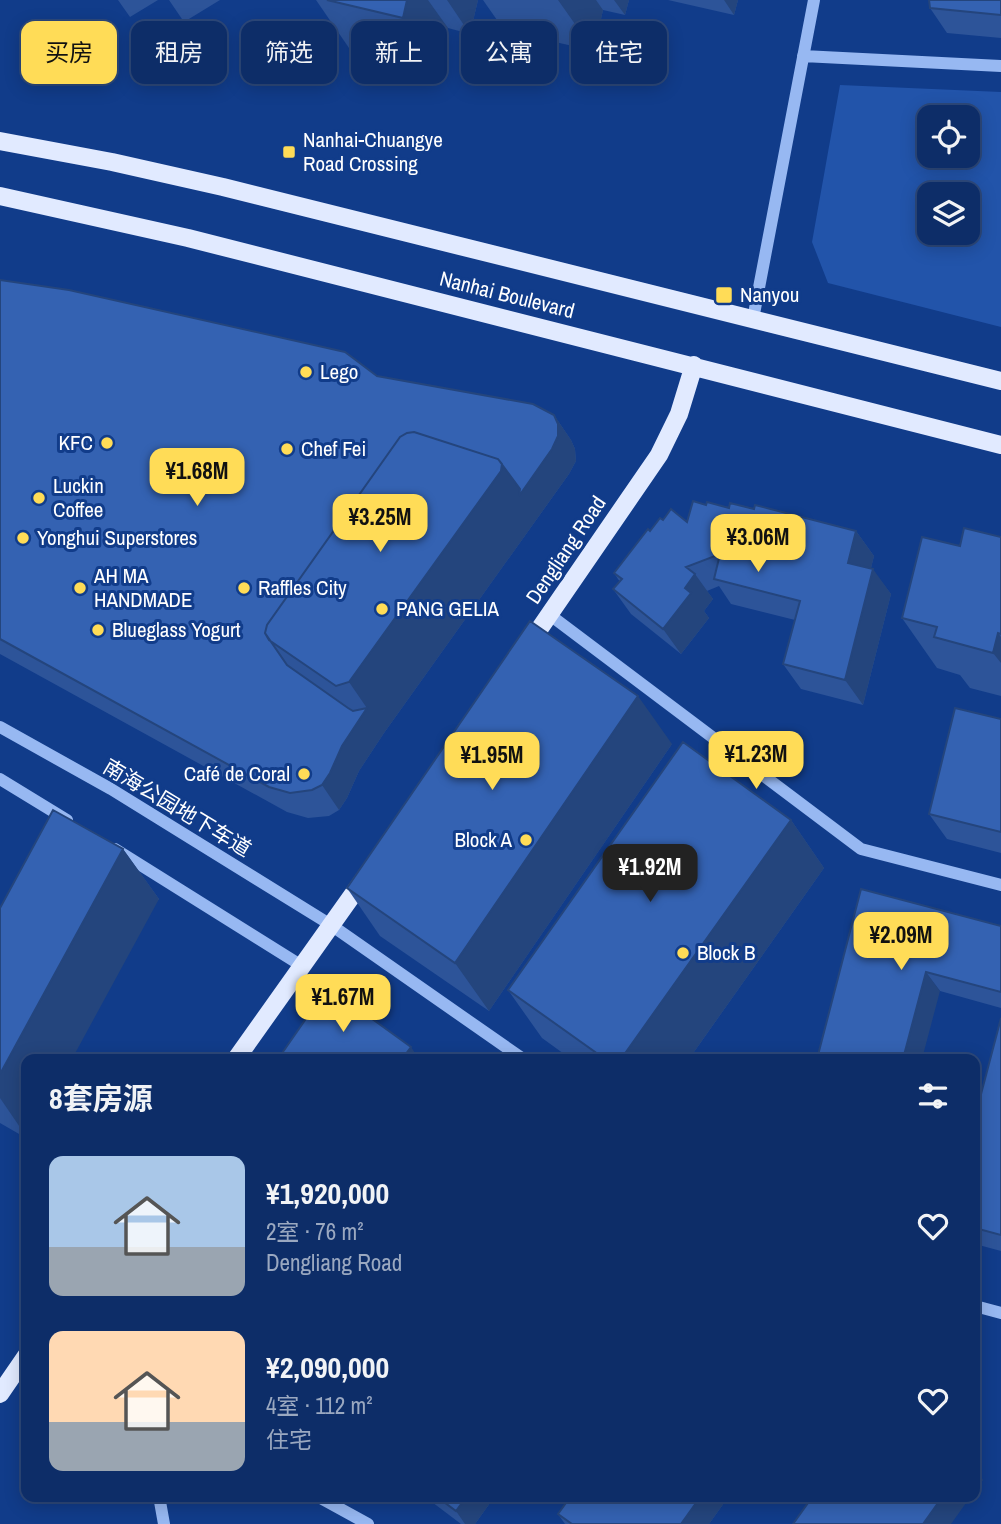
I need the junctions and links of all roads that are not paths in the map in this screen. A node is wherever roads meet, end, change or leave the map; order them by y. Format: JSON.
{"nodes":[{"id":1,"x":814,"y":0,"type":"edge"},
{"id":2,"x":803,"y":57,"type":"junction"},
{"id":3,"x":1001,"y":66,"type":"edge"},
{"id":4,"x":0,"y":141,"type":"edge"},
{"id":5,"x":0,"y":196,"type":"edge"},
{"id":6,"x":753,"y":319,"type":"junction"},
{"id":7,"x":694,"y":365,"type":"junction"},
{"id":8,"x":1001,"y":381,"type":"edge"},
{"id":9,"x":1001,"y":445,"type":"edge"},
{"id":10,"x":550,"y":615,"type":"junction"},
{"id":11,"x":518,"y":659,"type":"edge"},
{"id":12,"x":0,"y":727,"type":"edge"},
{"id":13,"x":0,"y":779,"type":"edge"},
{"id":14,"x":72,"y":828,"type":"edge"},
{"id":15,"x":102,"y":841,"type":"edge"},
{"id":16,"x":378,"y":859,"type":"edge"},
{"id":17,"x":1001,"y":885,"type":"edge"},
{"id":18,"x":331,"y":925,"type":"junction"},
{"id":19,"x":302,"y":966,"type":"junction"},
{"id":20,"x":240,"y":1054,"type":"edge"},
{"id":21,"x":516,"y":1054,"type":"edge"},
{"id":22,"x":980,"y":1307,"type":"edge"},
{"id":23,"x":1001,"y":1313,"type":"edge"},
{"id":24,"x":21,"y":1363,"type":"edge"},
{"id":25,"x":0,"y":1394,"type":"edge"},
{"id":26,"x":160,"y":1502,"type":"edge"},
{"id":27,"x":328,"y":1502,"type":"edge"},
{"id":28,"x":164,"y":1524,"type":"edge"},
{"id":29,"x":368,"y":1524,"type":"edge"}],
"edges":[{"from":1,"to":2,"type":"street"},
{"from":2,"to":3,"type":"street"},
{"from":2,"to":6,"type":"street"},
{"from":4,"to":6,"type":"main road","name":"Nanhai Boulevard"},
{"from":5,"to":7,"type":"main road","name":"Nanhai Boulevard"},
{"from":6,"to":8,"type":"main road","name":"Nanhai Boulevard"},
{"from":7,"to":9,"type":"main road","name":"Nanhai Boulevard"},
{"from":7,"to":10,"type":"main road","name":"Dengliang Road"},
{"from":10,"to":11,"type":"main road","name":"Dengliang Road"},
{"from":10,"to":17,"type":"street"},
{"from":12,"to":18,"type":"street","name":"南海公园地下车道"},
{"from":13,"to":14,"type":"street"},
{"from":15,"to":19,"type":"street"},
{"from":16,"to":18,"type":"main road"},
{"from":18,"to":19,"type":"main road"},
{"from":18,"to":21,"type":"street","name":"南海公园地下车道"},
{"from":19,"to":20,"type":"main road"},
{"from":22,"to":23,"type":"street"},
{"from":24,"to":25,"type":"main road"},
{"from":26,"to":28,"type":"street"},
{"from":27,"to":29,"type":"street"}]}
